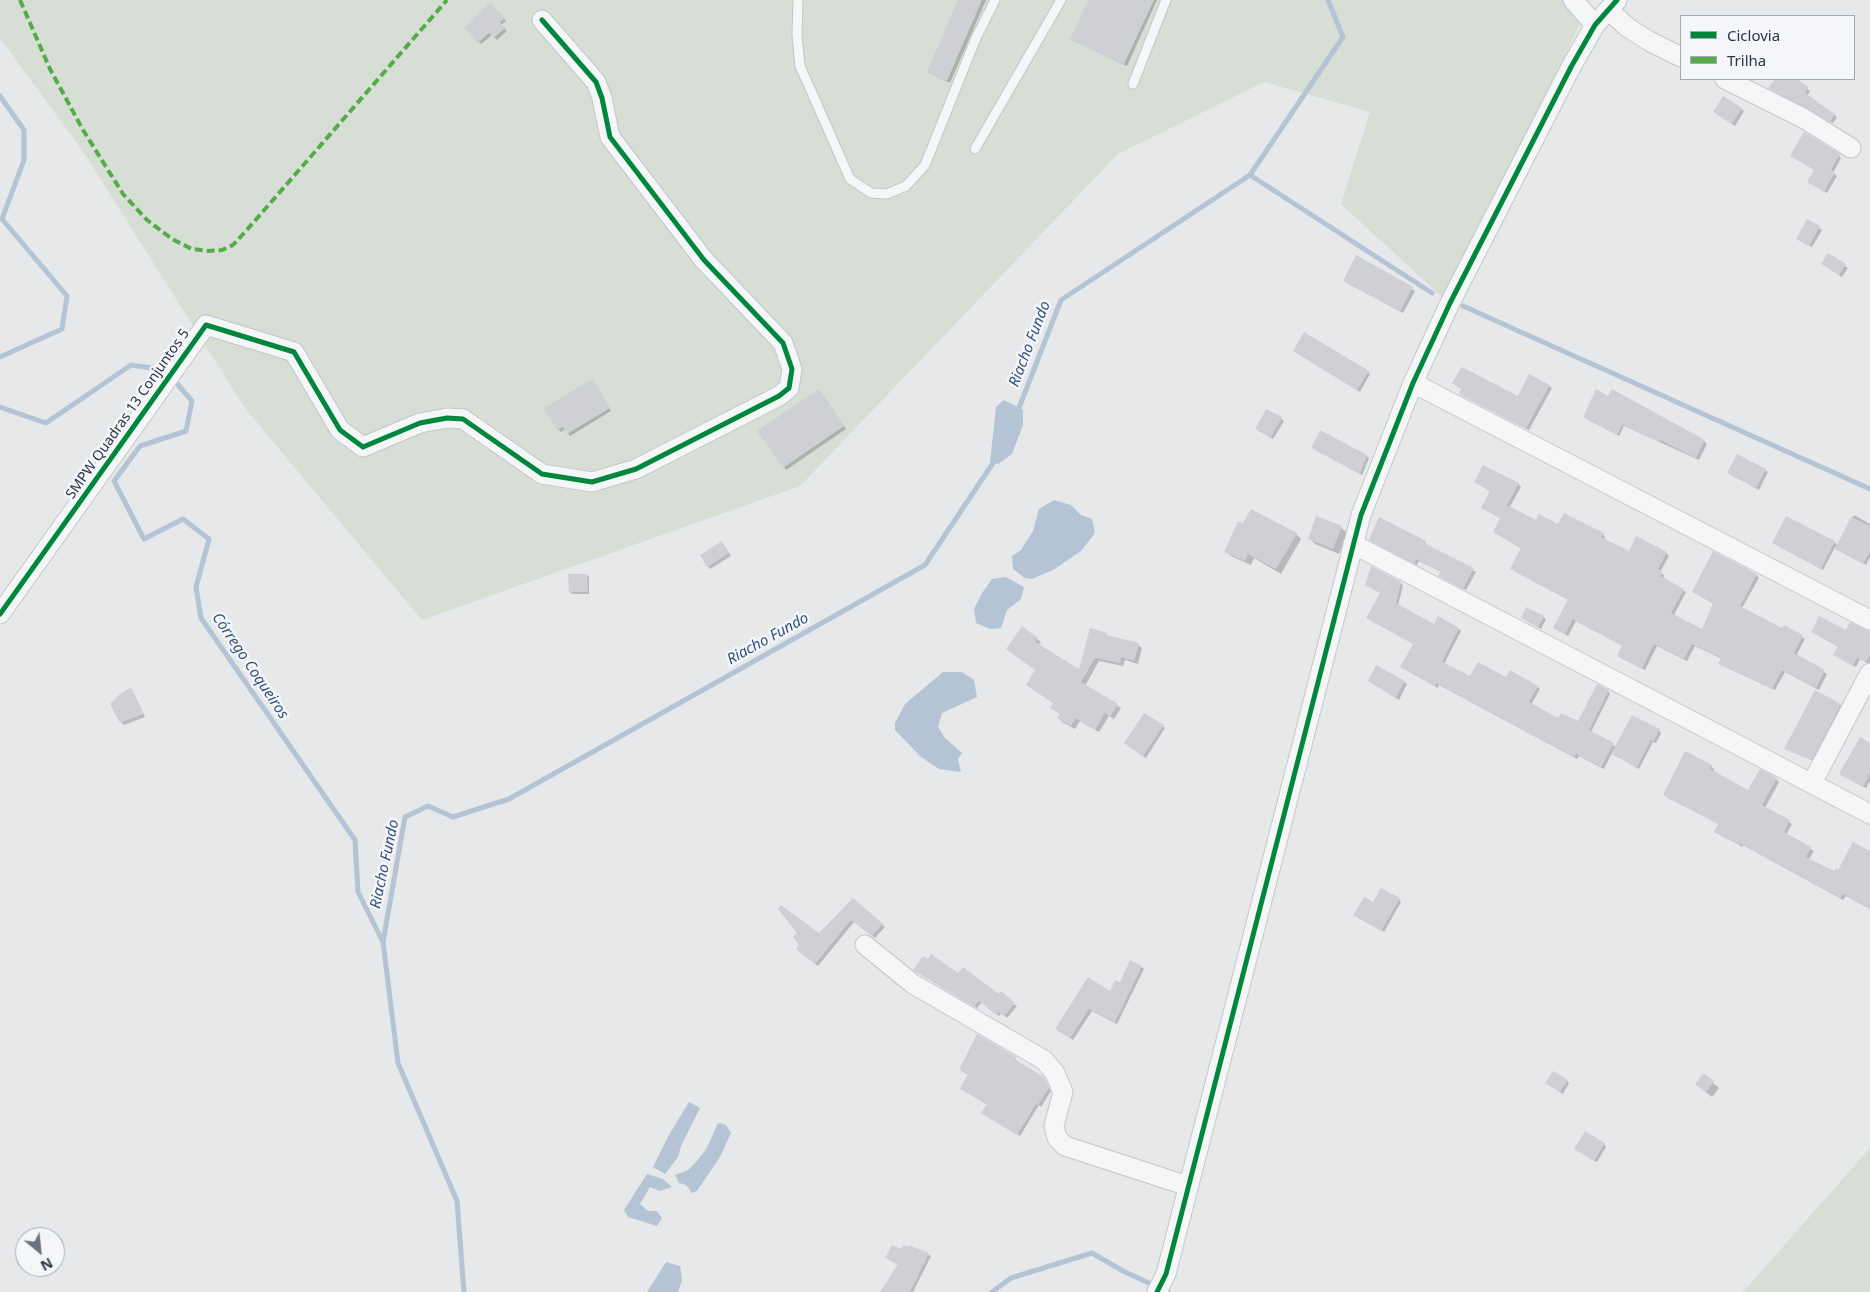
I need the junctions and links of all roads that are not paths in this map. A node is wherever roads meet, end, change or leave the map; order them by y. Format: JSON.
{"nodes":[{"id":1,"x":798,"y":0,"type":"edge"},
{"id":2,"x":995,"y":0,"type":"edge"},
{"id":3,"x":1062,"y":0,"type":"edge"},
{"id":4,"x":1166,"y":0,"type":"edge"},
{"id":5,"x":1572,"y":0,"type":"edge"},
{"id":6,"x":1613,"y":5,"type":"edge"},
{"id":7,"x":542,"y":20,"type":"dead end"},
{"id":8,"x":1594,"y":25,"type":"junction"},
{"id":9,"x":1680,"y":57,"type":"edge"},
{"id":10,"x":1727,"y":80,"type":"edge"},
{"id":11,"x":1133,"y":84,"type":"dead end"},
{"id":12,"x":1851,"y":148,"type":"dead end"},
{"id":13,"x":975,"y":149,"type":"dead end"},
{"id":14,"x":1413,"y":383,"type":"junction"},
{"id":15,"x":1353,"y":544,"type":"junction"},
{"id":16,"x":0,"y":614,"type":"edge"},
{"id":17,"x":1870,"y":620,"type":"edge"},
{"id":18,"x":1870,"y":673,"type":"edge"},
{"id":19,"x":1812,"y":783,"type":"junction"},
{"id":20,"x":1870,"y":814,"type":"edge"},
{"id":21,"x":864,"y":945,"type":"dead end"},
{"id":22,"x":1188,"y":1186,"type":"junction"},
{"id":23,"x":1157,"y":1292,"type":"edge"}],
"edges":[{"from":1,"to":2,"type":"lane"},
{"from":3,"to":13,"type":"lane"},
{"from":4,"to":11,"type":"lane"},
{"from":5,"to":8,"type":"street"},
{"from":6,"to":8,"type":"street"},
{"from":6,"to":9,"type":"street"},
{"from":7,"to":16,"type":"street","name":"SMPW Quadras 13 Conjuntos 5"},
{"from":8,"to":14,"type":"street"},
{"from":10,"to":12,"type":"street"},
{"from":14,"to":15,"type":"street"},
{"from":14,"to":17,"type":"street"},
{"from":15,"to":19,"type":"street"},
{"from":15,"to":22,"type":"street"},
{"from":18,"to":19,"type":"street"},
{"from":19,"to":20,"type":"street"},
{"from":21,"to":22,"type":"street"},
{"from":22,"to":23,"type":"street"}]}
